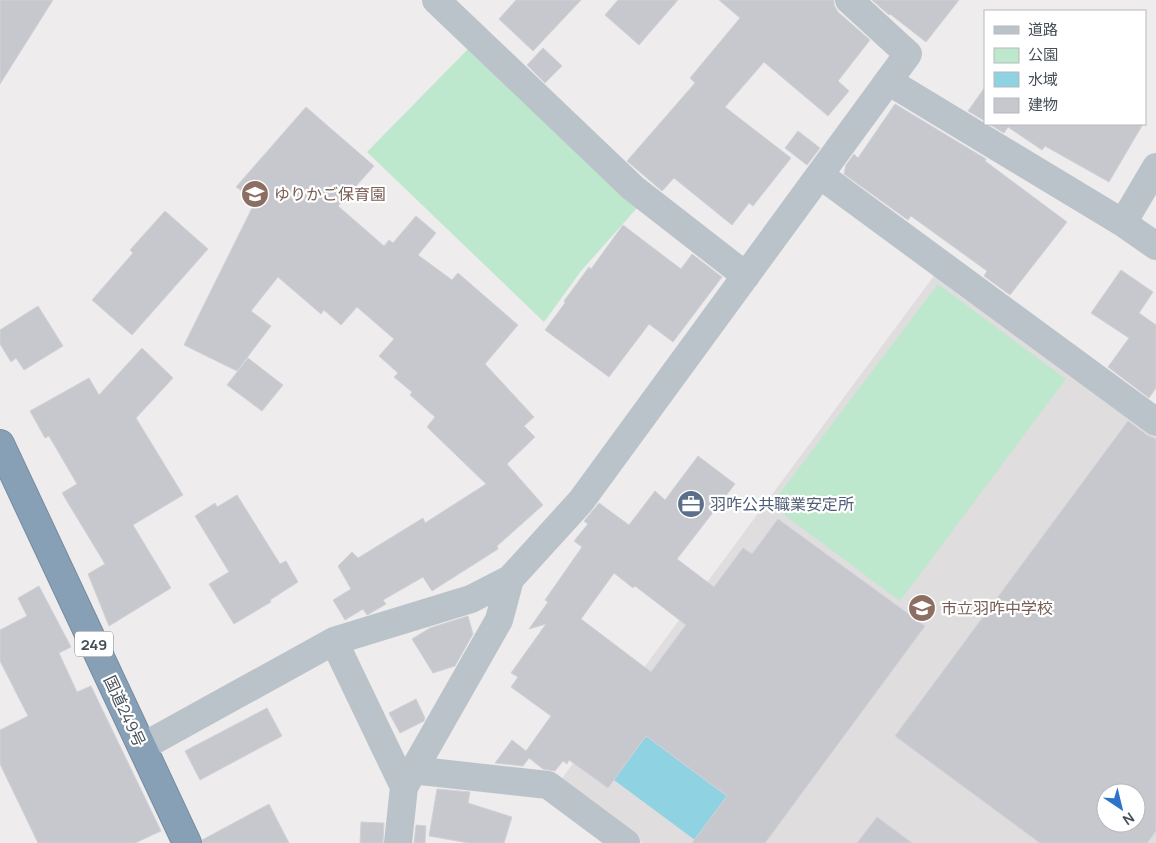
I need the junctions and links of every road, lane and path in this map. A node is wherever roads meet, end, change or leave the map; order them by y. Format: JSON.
{"nodes":[{"id":1,"x":436,"y":0,"type":"edge"},
{"id":2,"x":849,"y":0,"type":"edge"},
{"id":3,"x":888,"y":81,"type":"junction"},
{"id":4,"x":1156,"y":167,"type":"edge"},
{"id":5,"x":820,"y":175,"type":"junction"},
{"id":6,"x":1124,"y":223,"type":"junction"},
{"id":7,"x":1156,"y":246,"type":"edge"},
{"id":8,"x":746,"y":276,"type":"junction"},
{"id":9,"x":1156,"y":422,"type":"edge"},
{"id":10,"x":0,"y":444,"type":"edge"},
{"id":11,"x":510,"y":579,"type":"junction"},
{"id":12,"x":334,"y":641,"type":"junction"},
{"id":13,"x":142,"y":746,"type":"junction"},
{"id":14,"x":408,"y":778,"type":"junction"},
{"id":15,"x":187,"y":843,"type":"edge"},
{"id":16,"x":398,"y":843,"type":"edge"},
{"id":17,"x":626,"y":843,"type":"edge"}],
"edges":[{"from":1,"to":8,"type":"street"},
{"from":2,"to":3,"type":"street"},
{"from":3,"to":5,"type":"street"},
{"from":3,"to":6,"type":"street"},
{"from":4,"to":6,"type":"street"},
{"from":5,"to":8,"type":"street"},
{"from":5,"to":9,"type":"street"},
{"from":6,"to":7,"type":"street"},
{"from":8,"to":11,"type":"street"},
{"from":10,"to":13,"type":"highway","name":"国道249号","number":"249"},
{"from":11,"to":12,"type":"street"},
{"from":11,"to":14,"type":"street"},
{"from":12,"to":13,"type":"street"},
{"from":12,"to":14,"type":"street"},
{"from":13,"to":15,"type":"highway","name":"国道249号","number":"249"},
{"from":14,"to":16,"type":"street"},
{"from":14,"to":17,"type":"street"}]}
